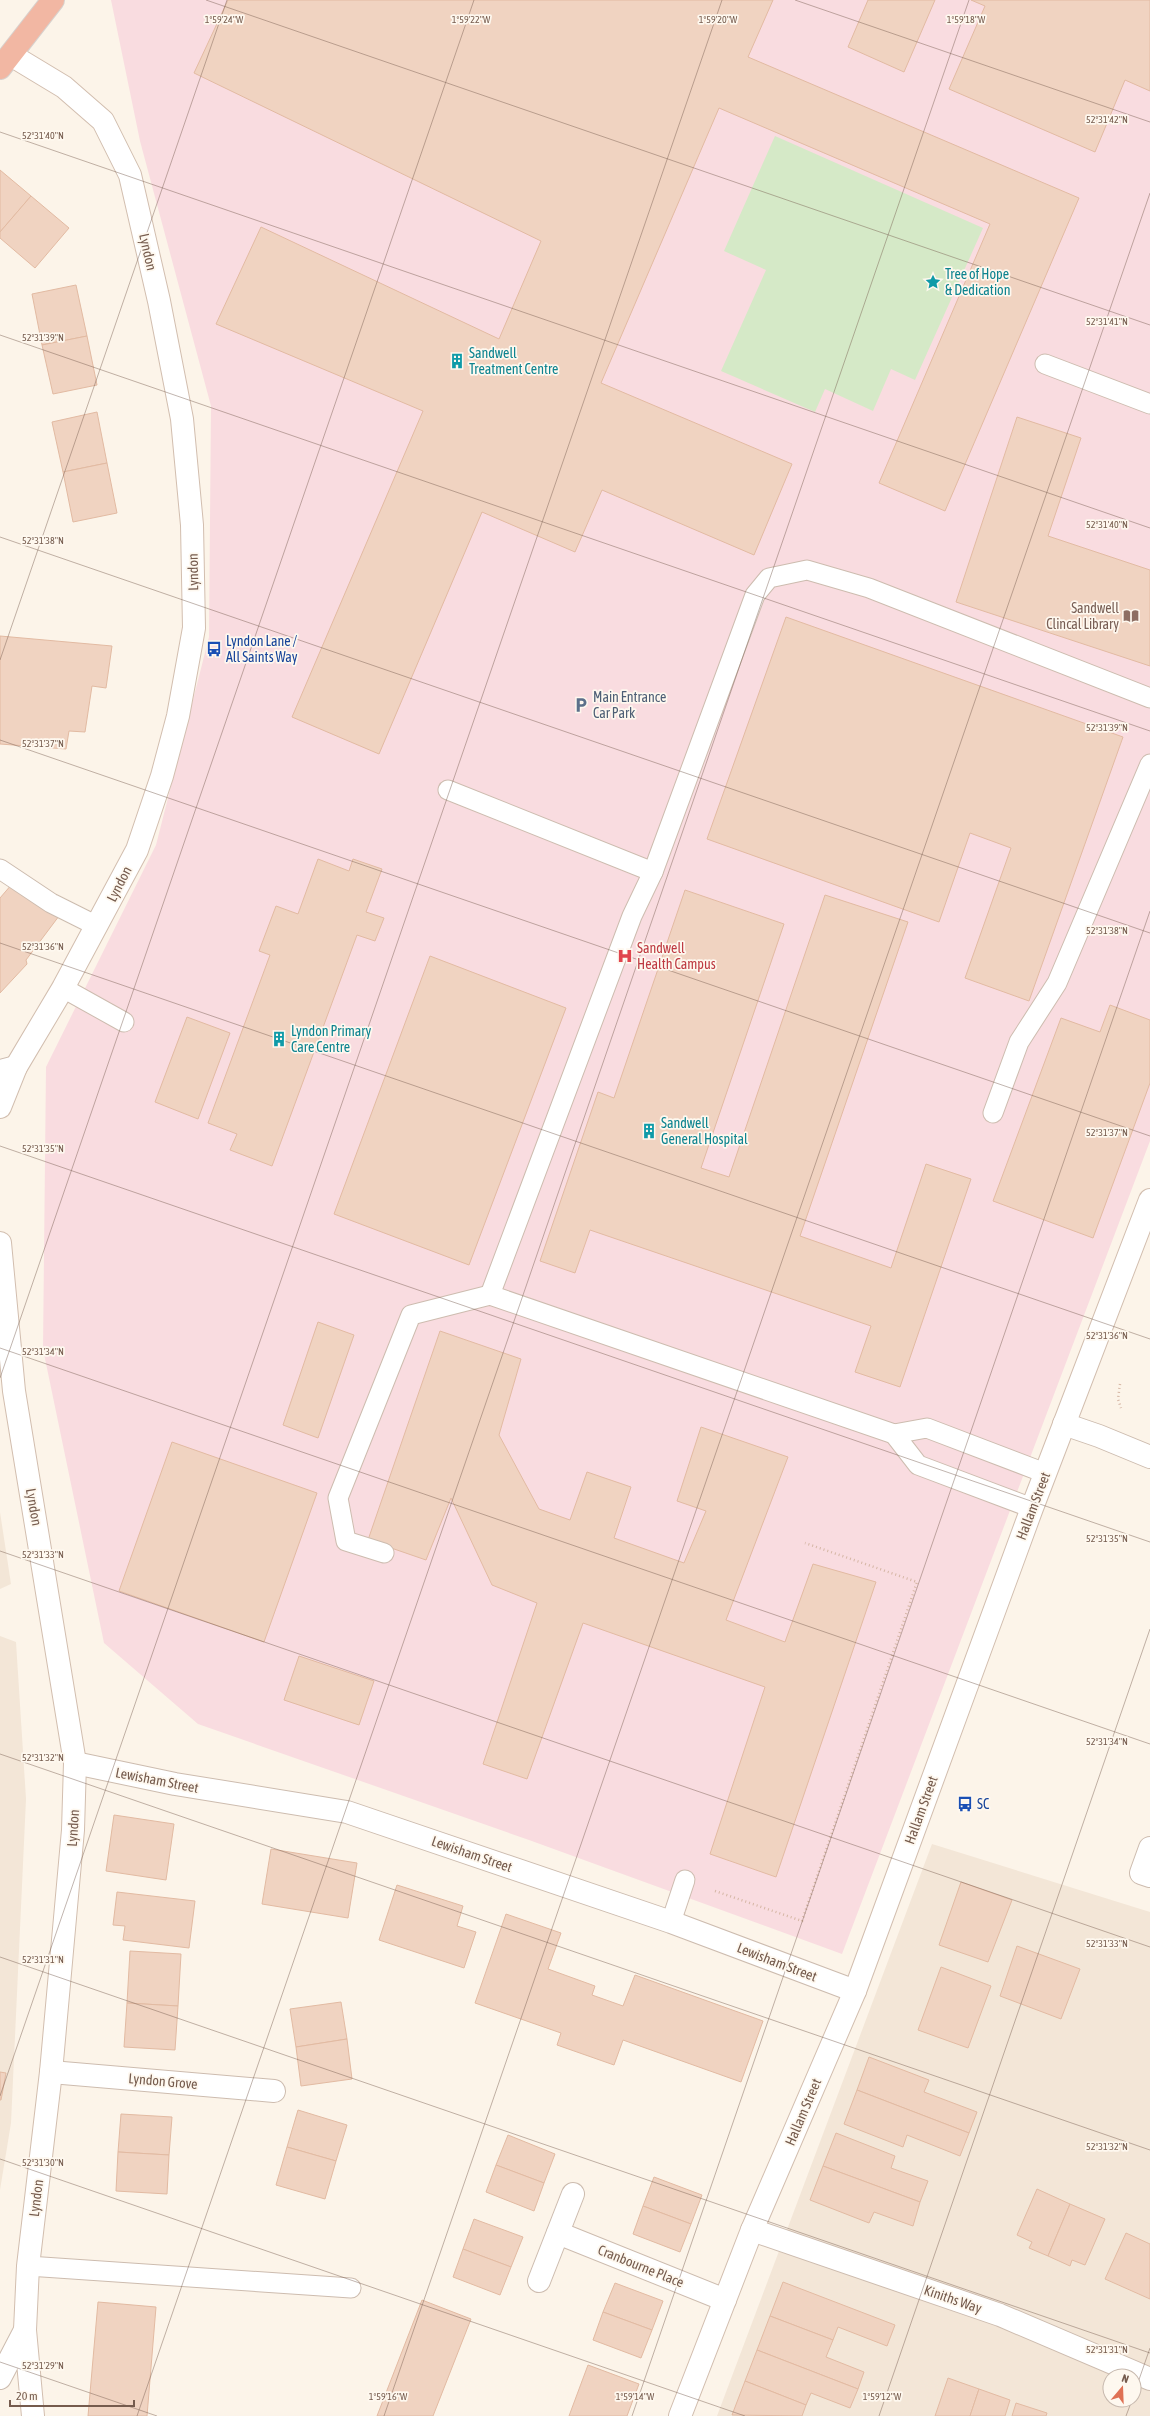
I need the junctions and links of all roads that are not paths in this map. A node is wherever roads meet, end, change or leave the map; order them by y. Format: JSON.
{"nodes":[{"id":1,"x":53,"y":0,"type":"edge"},
{"id":2,"x":4,"y":56,"type":"edge"},
{"id":3,"x":1045,"y":364,"type":"dead end"},
{"id":4,"x":1150,"y":404,"type":"edge"},
{"id":5,"x":1150,"y":698,"type":"edge"},
{"id":6,"x":1150,"y":764,"type":"edge"},
{"id":7,"x":448,"y":790,"type":"dead end"},
{"id":8,"x":0,"y":870,"type":"edge"},
{"id":9,"x":653,"y":872,"type":"junction"},
{"id":10,"x":97,"y":926,"type":"junction"},
{"id":11,"x":63,"y":988,"type":"junction"},
{"id":12,"x":124,"y":1022,"type":"dead end"},
{"id":13,"x":8,"y":1069,"type":"edge"},
{"id":14,"x":0,"y":1107,"type":"edge"},
{"id":15,"x":993,"y":1113,"type":"dead end"},
{"id":16,"x":1150,"y":1200,"type":"edge"},
{"id":17,"x":0,"y":1243,"type":"edge"},
{"id":18,"x":490,"y":1295,"type":"junction"},
{"id":19,"x":7,"y":1392,"type":"edge"},
{"id":20,"x":1064,"y":1424,"type":"junction"},
{"id":21,"x":894,"y":1434,"type":"junction"},
{"id":22,"x":1150,"y":1457,"type":"edge"},
{"id":23,"x":1045,"y":1473,"type":"junction"},
{"id":24,"x":1032,"y":1508,"type":"junction"},
{"id":25,"x":384,"y":1553,"type":"dead end"},
{"id":26,"x":75,"y":1763,"type":"junction"},
{"id":27,"x":1150,"y":1848,"type":"edge"},
{"id":28,"x":1150,"y":1876,"type":"edge"},
{"id":29,"x":685,"y":1880,"type":"road end"},
{"id":30,"x":671,"y":1922,"type":"junction"},
{"id":31,"x":855,"y":1991,"type":"junction"},
{"id":32,"x":51,"y":2072,"type":"junction"},
{"id":33,"x":274,"y":2091,"type":"dead end"},
{"id":34,"x":573,"y":2194,"type":"dead end"},
{"id":35,"x":752,"y":2230,"type":"junction"},
{"id":36,"x":558,"y":2233,"type":"junction"},
{"id":37,"x":28,"y":2266,"type":"junction"},
{"id":38,"x":539,"y":2281,"type":"dead end"},
{"id":39,"x":351,"y":2288,"type":"dead end"},
{"id":40,"x":725,"y":2300,"type":"junction"},
{"id":41,"x":25,"y":2330,"type":"junction"},
{"id":42,"x":0,"y":2378,"type":"edge"},
{"id":43,"x":1150,"y":2379,"type":"edge"},
{"id":44,"x":33,"y":2416,"type":"edge"},
{"id":45,"x":680,"y":2416,"type":"edge"}],
"edges":[{"from":1,"to":2,"type":"highway"},
{"from":2,"to":10,"type":"street","name":"Lyndon"},
{"from":3,"to":4,"type":"lane"},
{"from":5,"to":9,"type":"lane"},
{"from":6,"to":15,"type":"lane"},
{"from":7,"to":9,"type":"lane"},
{"from":8,"to":10,"type":"lane"},
{"from":9,"to":18,"type":"lane"},
{"from":10,"to":11,"type":"street","name":"Lyndon"},
{"from":11,"to":12,"type":"lane"},
{"from":11,"to":13,"type":"street","name":"Lyndon"},
{"from":13,"to":14,"type":"street","name":"Lyndon"},
{"from":16,"to":20,"type":"street","name":"Hallam Street"},
{"from":17,"to":19,"type":"street","name":"Lyndon"},
{"from":18,"to":21,"type":"lane"},
{"from":18,"to":25,"type":"lane"},
{"from":19,"to":26,"type":"street","name":"Lyndon"},
{"from":20,"to":22,"type":"street"},
{"from":20,"to":23,"type":"street","name":"Hallam Street"},
{"from":21,"to":23,"type":"lane"},
{"from":21,"to":24,"type":"lane"},
{"from":23,"to":24,"type":"street","name":"Hallam Street"},
{"from":24,"to":31,"type":"street","name":"Hallam Street"},
{"from":26,"to":30,"type":"street","name":"Lewisham Street"},
{"from":26,"to":32,"type":"street","name":"Lyndon"},
{"from":27,"to":28,"type":"street"},
{"from":29,"to":30,"type":"lane"},
{"from":30,"to":31,"type":"street","name":"Lewisham Street"},
{"from":31,"to":35,"type":"street","name":"Hallam Street"},
{"from":32,"to":33,"type":"street","name":"Lyndon Grove"},
{"from":32,"to":37,"type":"street","name":"Lyndon"},
{"from":34,"to":36,"type":"street"},
{"from":35,"to":40,"type":"street","name":"Hallam Street"},
{"from":35,"to":43,"type":"street","name":"Kiniths Way"},
{"from":36,"to":38,"type":"street"},
{"from":36,"to":40,"type":"street","name":"Cranbourne Place"},
{"from":37,"to":39,"type":"lane"},
{"from":37,"to":41,"type":"street","name":"Lyndon"},
{"from":40,"to":45,"type":"street","name":"Hallam Street"},
{"from":41,"to":42,"type":"street"},
{"from":41,"to":44,"type":"street","name":"Lyndon"}]}
